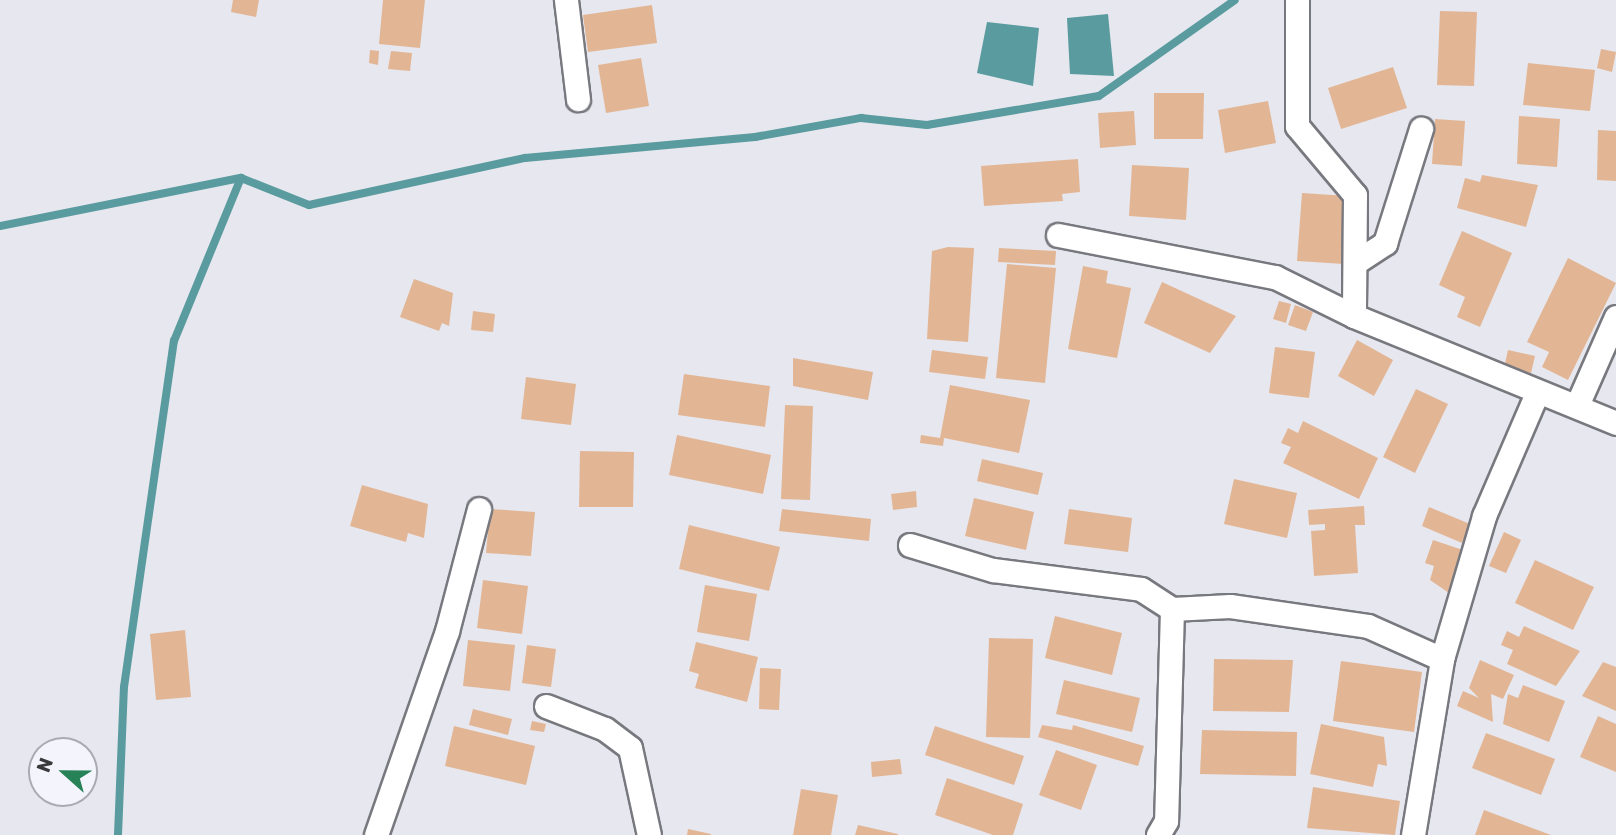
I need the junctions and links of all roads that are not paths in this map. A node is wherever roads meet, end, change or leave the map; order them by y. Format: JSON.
{"nodes":[{"id":1,"x":566,"y":0,"type":"edge"},
{"id":2,"x":1297,"y":0,"type":"edge"},
{"id":3,"x":578,"y":99,"type":"dead end"},
{"id":4,"x":1422,"y":129,"type":"dead end"},
{"id":5,"x":1058,"y":235,"type":"dead end"},
{"id":6,"x":1356,"y":262,"type":"junction"},
{"id":7,"x":1354,"y":316,"type":"junction"},
{"id":8,"x":1616,"y":317,"type":"edge"},
{"id":9,"x":1536,"y":395,"type":"junction"},
{"id":10,"x":1578,"y":403,"type":"junction"},
{"id":11,"x":1616,"y":423,"type":"edge"},
{"id":12,"x":479,"y":509,"type":"dead end"},
{"id":13,"x":910,"y":545,"type":"dead end"},
{"id":14,"x":1172,"y":609,"type":"junction"},
{"id":15,"x":1442,"y":659,"type":"junction"},
{"id":16,"x":546,"y":706,"type":"dead end"},
{"id":17,"x":376,"y":835,"type":"edge"},
{"id":18,"x":649,"y":835,"type":"edge"},
{"id":19,"x":1158,"y":835,"type":"edge"},
{"id":20,"x":1413,"y":835,"type":"edge"}],
"edges":[{"from":1,"to":3,"type":"street"},
{"from":2,"to":6,"type":"street"},
{"from":4,"to":6,"type":"street"},
{"from":5,"to":7,"type":"street"},
{"from":6,"to":7,"type":"street"},
{"from":7,"to":9,"type":"street"},
{"from":8,"to":10,"type":"street"},
{"from":9,"to":10,"type":"street"},
{"from":9,"to":15,"type":"street"},
{"from":10,"to":11,"type":"street"},
{"from":12,"to":17,"type":"street"},
{"from":13,"to":14,"type":"street"},
{"from":14,"to":15,"type":"street"},
{"from":14,"to":19,"type":"street"},
{"from":15,"to":20,"type":"street"},
{"from":16,"to":18,"type":"street"}]}
